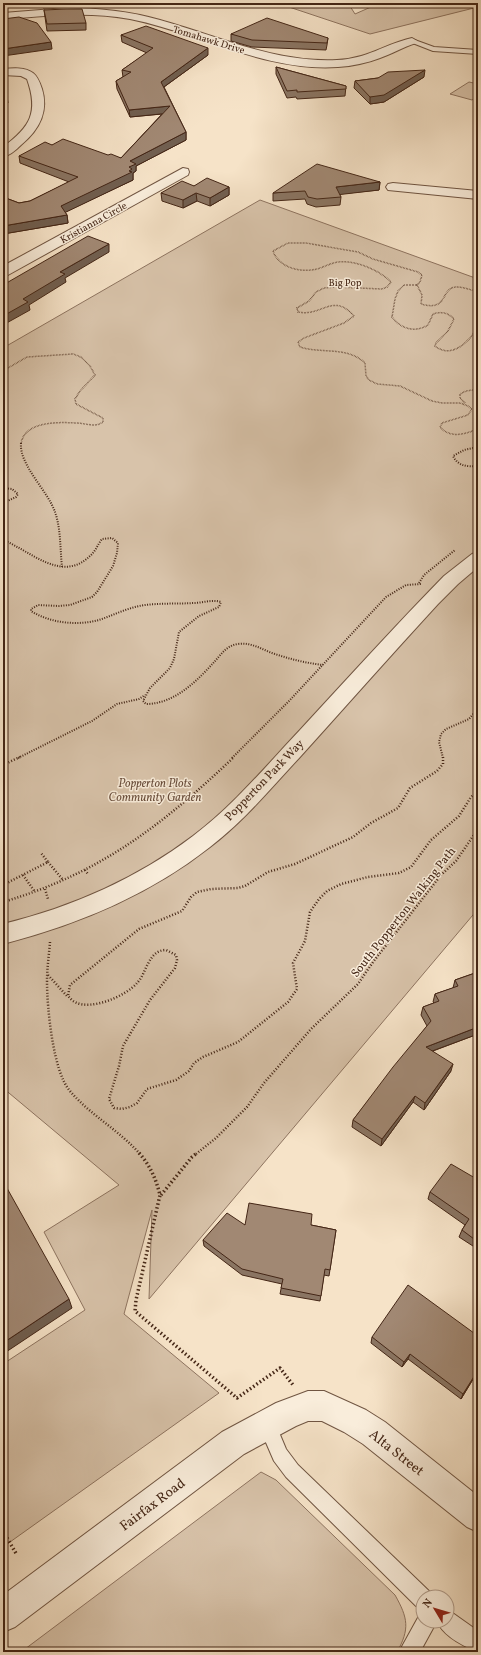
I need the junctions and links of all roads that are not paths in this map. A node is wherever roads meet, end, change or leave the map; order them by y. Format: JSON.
{"nodes":[{"id":1,"x":3,"y":16,"type":"edge"},
{"id":2,"x":412,"y":41,"type":"joint"},
{"id":3,"x":478,"y":52,"type":"edge"},
{"id":4,"x":3,"y":72,"type":"edge"},
{"id":5,"x":3,"y":153,"type":"edge"},
{"id":6,"x":182,"y":172,"type":"dead end"},
{"id":7,"x":393,"y":187,"type":"dead end"},
{"id":8,"x":478,"y":195,"type":"edge"},
{"id":9,"x":3,"y":272,"type":"edge"},
{"id":10,"x":478,"y":558,"type":"edge"},
{"id":11,"x":3,"y":934,"type":"edge"},
{"id":12,"x":308,"y":1406,"type":"joint"},
{"id":13,"x":267,"y":1424,"type":"junction"},
{"id":14,"x":478,"y":1516,"type":"edge"},
{"id":15,"x":415,"y":1591,"type":"edge"},
{"id":16,"x":3,"y":1615,"type":"edge"},
{"id":17,"x":455,"y":1628,"type":"edge"},
{"id":18,"x":422,"y":1629,"type":"edge"},
{"id":19,"x":478,"y":1642,"type":"edge"},
{"id":20,"x":408,"y":1652,"type":"edge"}],
"edges":[{"from":1,"to":2,"type":"street","name":"Tomahawk Drive"},
{"from":2,"to":3,"type":"lane"},
{"from":4,"to":5,"type":"street"},
{"from":6,"to":9,"type":"street","name":"Kristianna Circle"},
{"from":7,"to":8,"type":"street"},
{"from":10,"to":11,"type":"street","name":"Popperton Park Way"},
{"from":12,"to":13,"type":"street","name":"Fairfax Road"},
{"from":12,"to":14,"type":"street","name":"Alta Street"},
{"from":13,"to":15,"type":"lane"},
{"from":13,"to":16,"type":"street","name":"Fairfax Road"},
{"from":17,"to":19,"type":"lane"},
{"from":18,"to":20,"type":"lane"}]}
